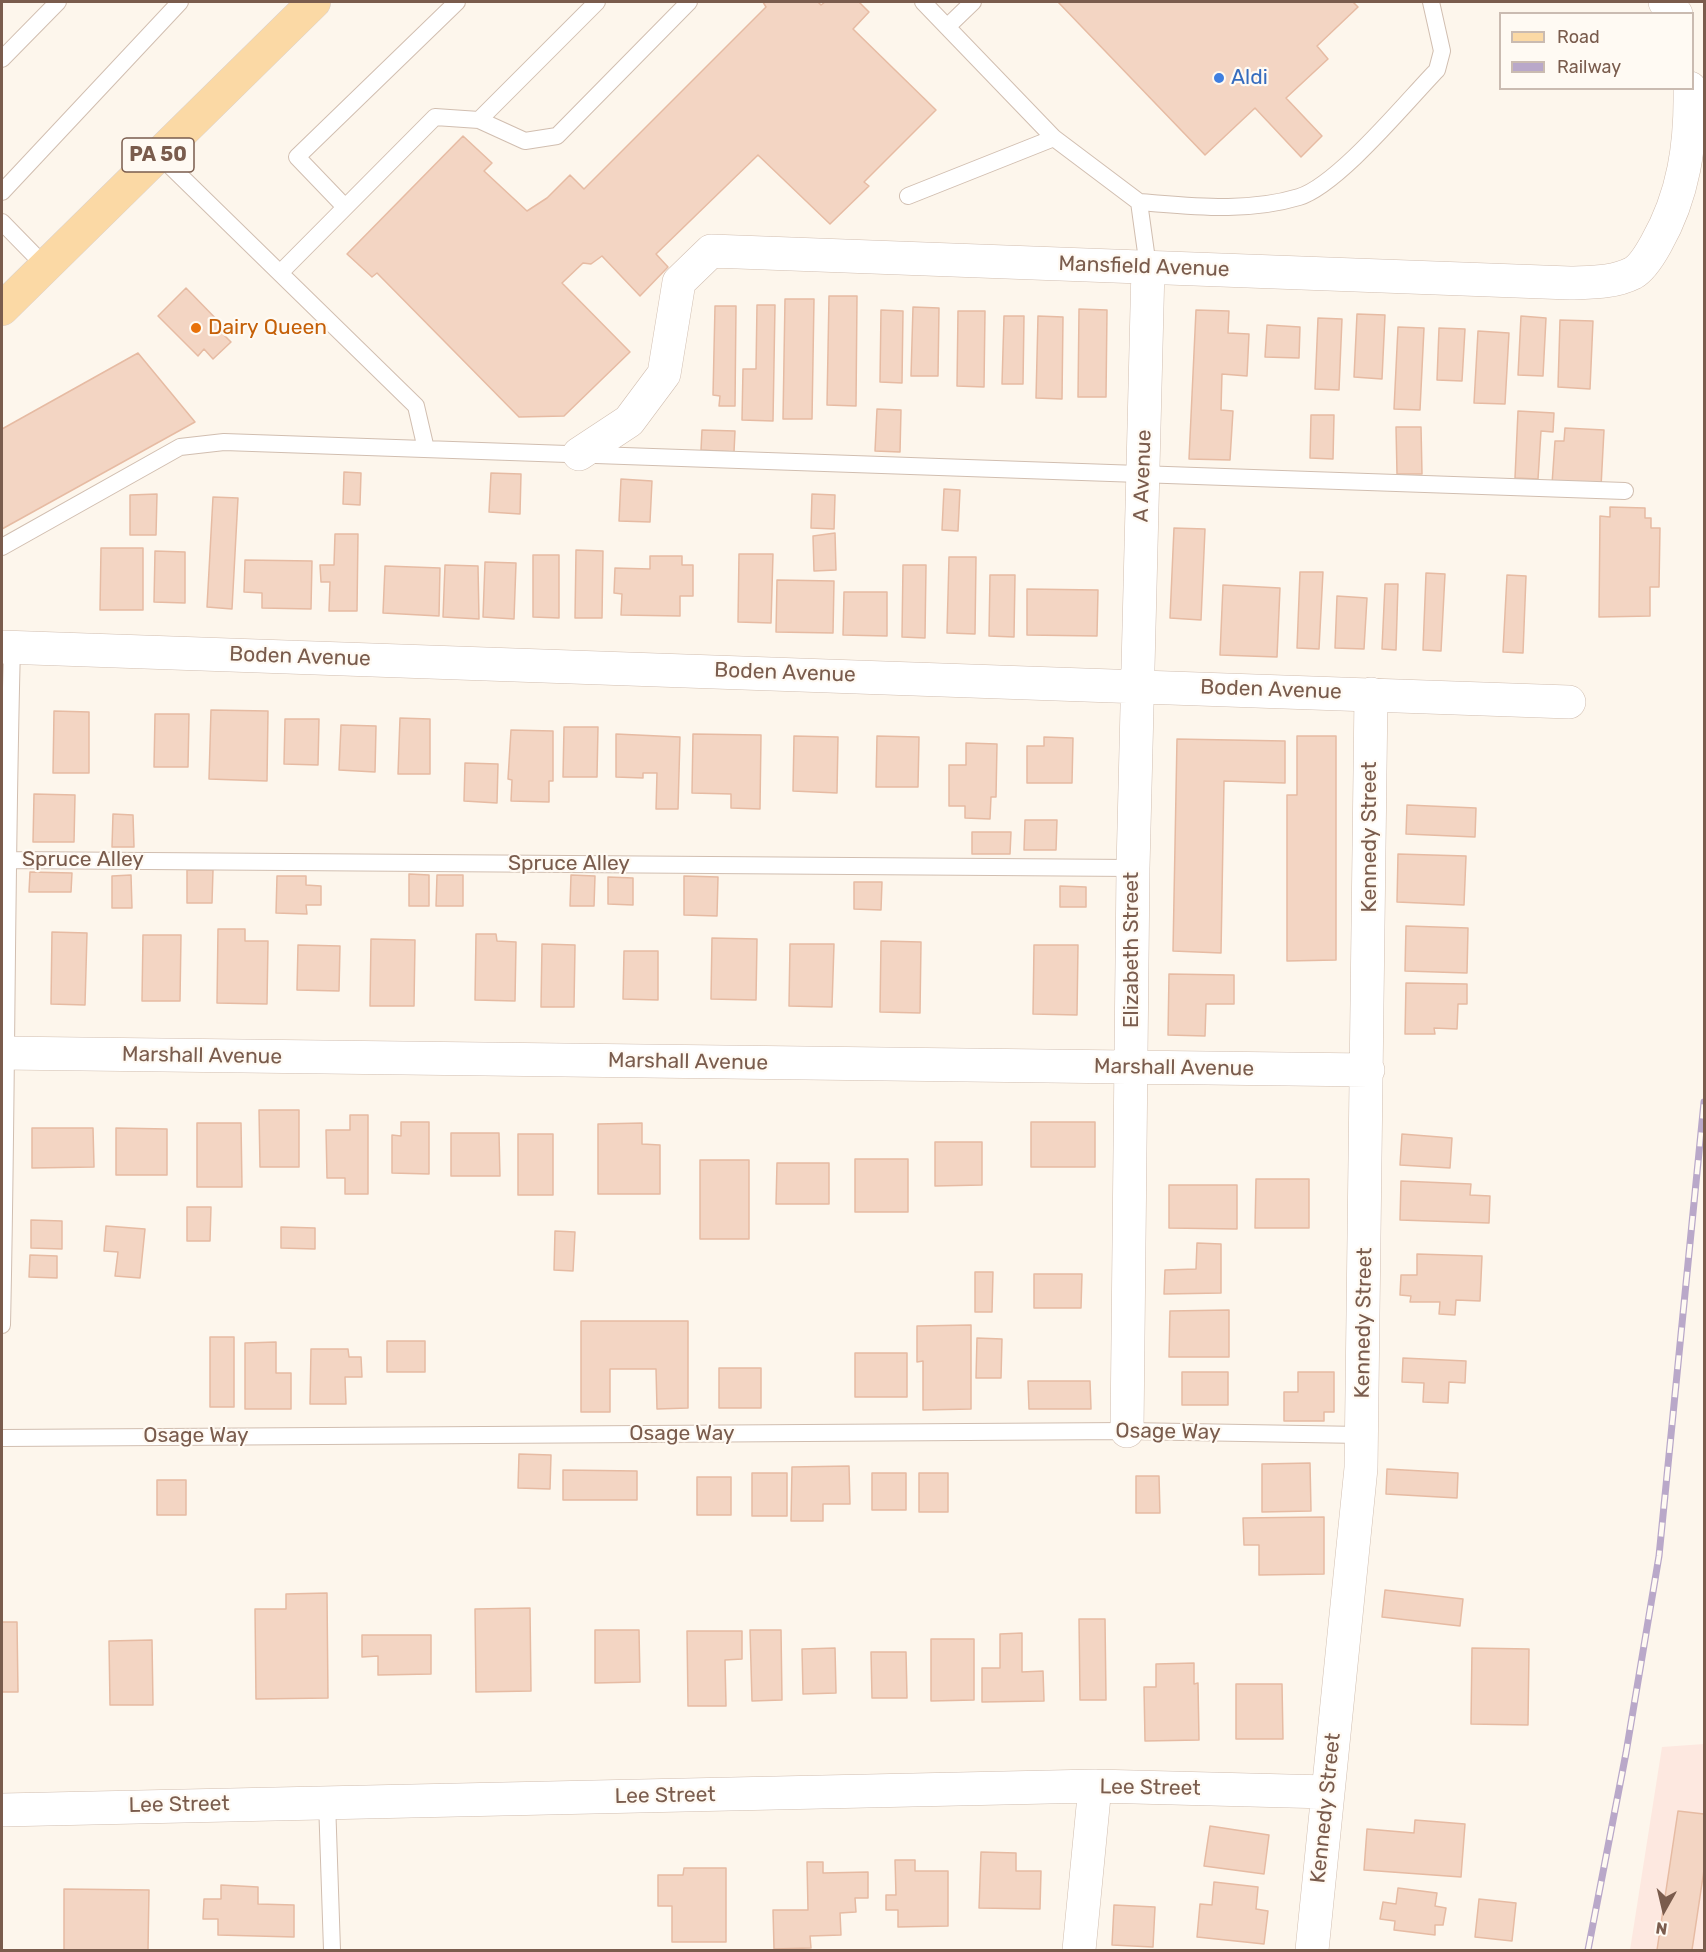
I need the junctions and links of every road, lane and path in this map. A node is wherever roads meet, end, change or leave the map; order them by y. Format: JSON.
{"nodes":[{"id":1,"x":58,"y":2,"type":"edge"},
{"id":2,"x":180,"y":2,"type":"edge"},
{"id":3,"x":457,"y":2,"type":"edge"},
{"id":4,"x":597,"y":2,"type":"edge"},
{"id":5,"x":689,"y":2,"type":"edge"},
{"id":6,"x":923,"y":2,"type":"edge"},
{"id":7,"x":974,"y":2,"type":"edge"},
{"id":8,"x":1431,"y":2,"type":"edge"},
{"id":9,"x":300,"y":6,"type":"edge"},
{"id":10,"x":947,"y":27,"type":"junction"},
{"id":11,"x":2,"y":59,"type":"edge"},
{"id":12,"x":1690,"y":90,"type":"edge"},
{"id":13,"x":479,"y":120,"type":"junction"},
{"id":14,"x":1054,"y":138,"type":"junction"},
{"id":15,"x":158,"y":154,"type":"junction"},
{"id":16,"x":2,"y":192,"type":"edge"},
{"id":17,"x":908,"y":196,"type":"dead end"},
{"id":18,"x":1139,"y":202,"type":"junction"},
{"id":19,"x":345,"y":207,"type":"junction"},
{"id":20,"x":2,"y":222,"type":"edge"},
{"id":21,"x":45,"y":266,"type":"junction"},
{"id":22,"x":1148,"y":267,"type":"junction"},
{"id":23,"x":280,"y":273,"type":"junction"},
{"id":24,"x":2,"y":309,"type":"edge"},
{"id":25,"x":426,"y":449,"type":"junction"},
{"id":26,"x":579,"y":454,"type":"junction"},
{"id":27,"x":1143,"y":475,"type":"junction"},
{"id":28,"x":1625,"y":491,"type":"dead end"},
{"id":29,"x":2,"y":547,"type":"edge"},
{"id":30,"x":7,"y":647,"type":"edge"},
{"id":31,"x":1136,"y":685,"type":"junction"},
{"id":32,"x":1371,"y":694,"type":"junction"},
{"id":33,"x":1569,"y":702,"type":"dead end"},
{"id":34,"x":6,"y":860,"type":"junction"},
{"id":35,"x":1132,"y":868,"type":"junction"},
{"id":36,"x":5,"y":1053,"type":"edge"},
{"id":37,"x":1132,"y":1068,"type":"junction"},
{"id":38,"x":1368,"y":1070,"type":"junction"},
{"id":39,"x":2,"y":1325,"type":"edge"},
{"id":40,"x":1126,"y":1431,"type":"junction"},
{"id":41,"x":1362,"y":1435,"type":"junction"},
{"id":42,"x":2,"y":1438,"type":"edge"},
{"id":43,"x":1095,"y":1786,"type":"junction"},
{"id":44,"x":1328,"y":1792,"type":"junction"},
{"id":45,"x":327,"y":1801,"type":"junction"},
{"id":46,"x":2,"y":1810,"type":"edge"},
{"id":47,"x":332,"y":1950,"type":"edge"},
{"id":48,"x":1079,"y":1950,"type":"edge"},
{"id":49,"x":1312,"y":1950,"type":"edge"}],
"edges":[{"from":1,"to":11,"type":"lane"},
{"from":2,"to":16,"type":"lane"},
{"from":3,"to":19,"type":"lane"},
{"from":4,"to":13,"type":"lane"},
{"from":5,"to":13,"type":"lane"},
{"from":6,"to":10,"type":"lane"},
{"from":7,"to":10,"type":"lane"},
{"from":8,"to":18,"type":"lane"},
{"from":9,"to":15,"type":"main road","number":"PA 50"},
{"from":10,"to":14,"type":"lane"},
{"from":12,"to":22,"type":"street","name":"Mansfield Avenue"},
{"from":13,"to":19,"type":"lane"},
{"from":14,"to":17,"type":"lane"},
{"from":14,"to":18,"type":"lane"},
{"from":15,"to":21,"type":"main road","number":"PA 50"},
{"from":15,"to":23,"type":"lane"},
{"from":18,"to":22,"type":"lane"},
{"from":19,"to":23,"type":"lane"},
{"from":20,"to":21,"type":"lane"},
{"from":21,"to":24,"type":"main road","number":"PA 50"},
{"from":22,"to":26,"type":"street","name":"Mansfield Avenue"},
{"from":22,"to":27,"type":"street","name":"A Avenue"},
{"from":23,"to":25,"type":"lane"},
{"from":25,"to":26,"type":"lane"},
{"from":25,"to":29,"type":"lane"},
{"from":26,"to":27,"type":"lane"},
{"from":27,"to":28,"type":"lane"},
{"from":27,"to":31,"type":"street","name":"A Avenue"},
{"from":30,"to":31,"type":"street","name":"Boden Avenue"},
{"from":30,"to":34,"type":"lane"},
{"from":31,"to":32,"type":"street","name":"Boden Avenue"},
{"from":31,"to":35,"type":"street","name":"Elizabeth Street"},
{"from":32,"to":33,"type":"street","name":"Boden Avenue"},
{"from":32,"to":38,"type":"street","name":"Kennedy Street"},
{"from":34,"to":35,"type":"lane","name":"Spruce Alley"},
{"from":34,"to":36,"type":"lane"},
{"from":35,"to":37,"type":"street","name":"Elizabeth Street"},
{"from":36,"to":37,"type":"street","name":"Marshall Avenue"},
{"from":36,"to":39,"type":"lane"},
{"from":37,"to":38,"type":"street","name":"Marshall Avenue"},
{"from":37,"to":40,"type":"street","name":"Elizabeth Street"},
{"from":38,"to":41,"type":"street","name":"Kennedy Street"},
{"from":40,"to":41,"type":"lane","name":"Osage Way"},
{"from":40,"to":42,"type":"lane","name":"Osage Way"},
{"from":41,"to":44,"type":"street","name":"Kennedy Street"},
{"from":43,"to":44,"type":"street","name":"Lee Street"},
{"from":43,"to":45,"type":"street","name":"Lee Street"},
{"from":43,"to":48,"type":"street"},
{"from":44,"to":49,"type":"street","name":"Kennedy Street"},
{"from":45,"to":46,"type":"street","name":"Lee Street"},
{"from":45,"to":47,"type":"lane"}]}
